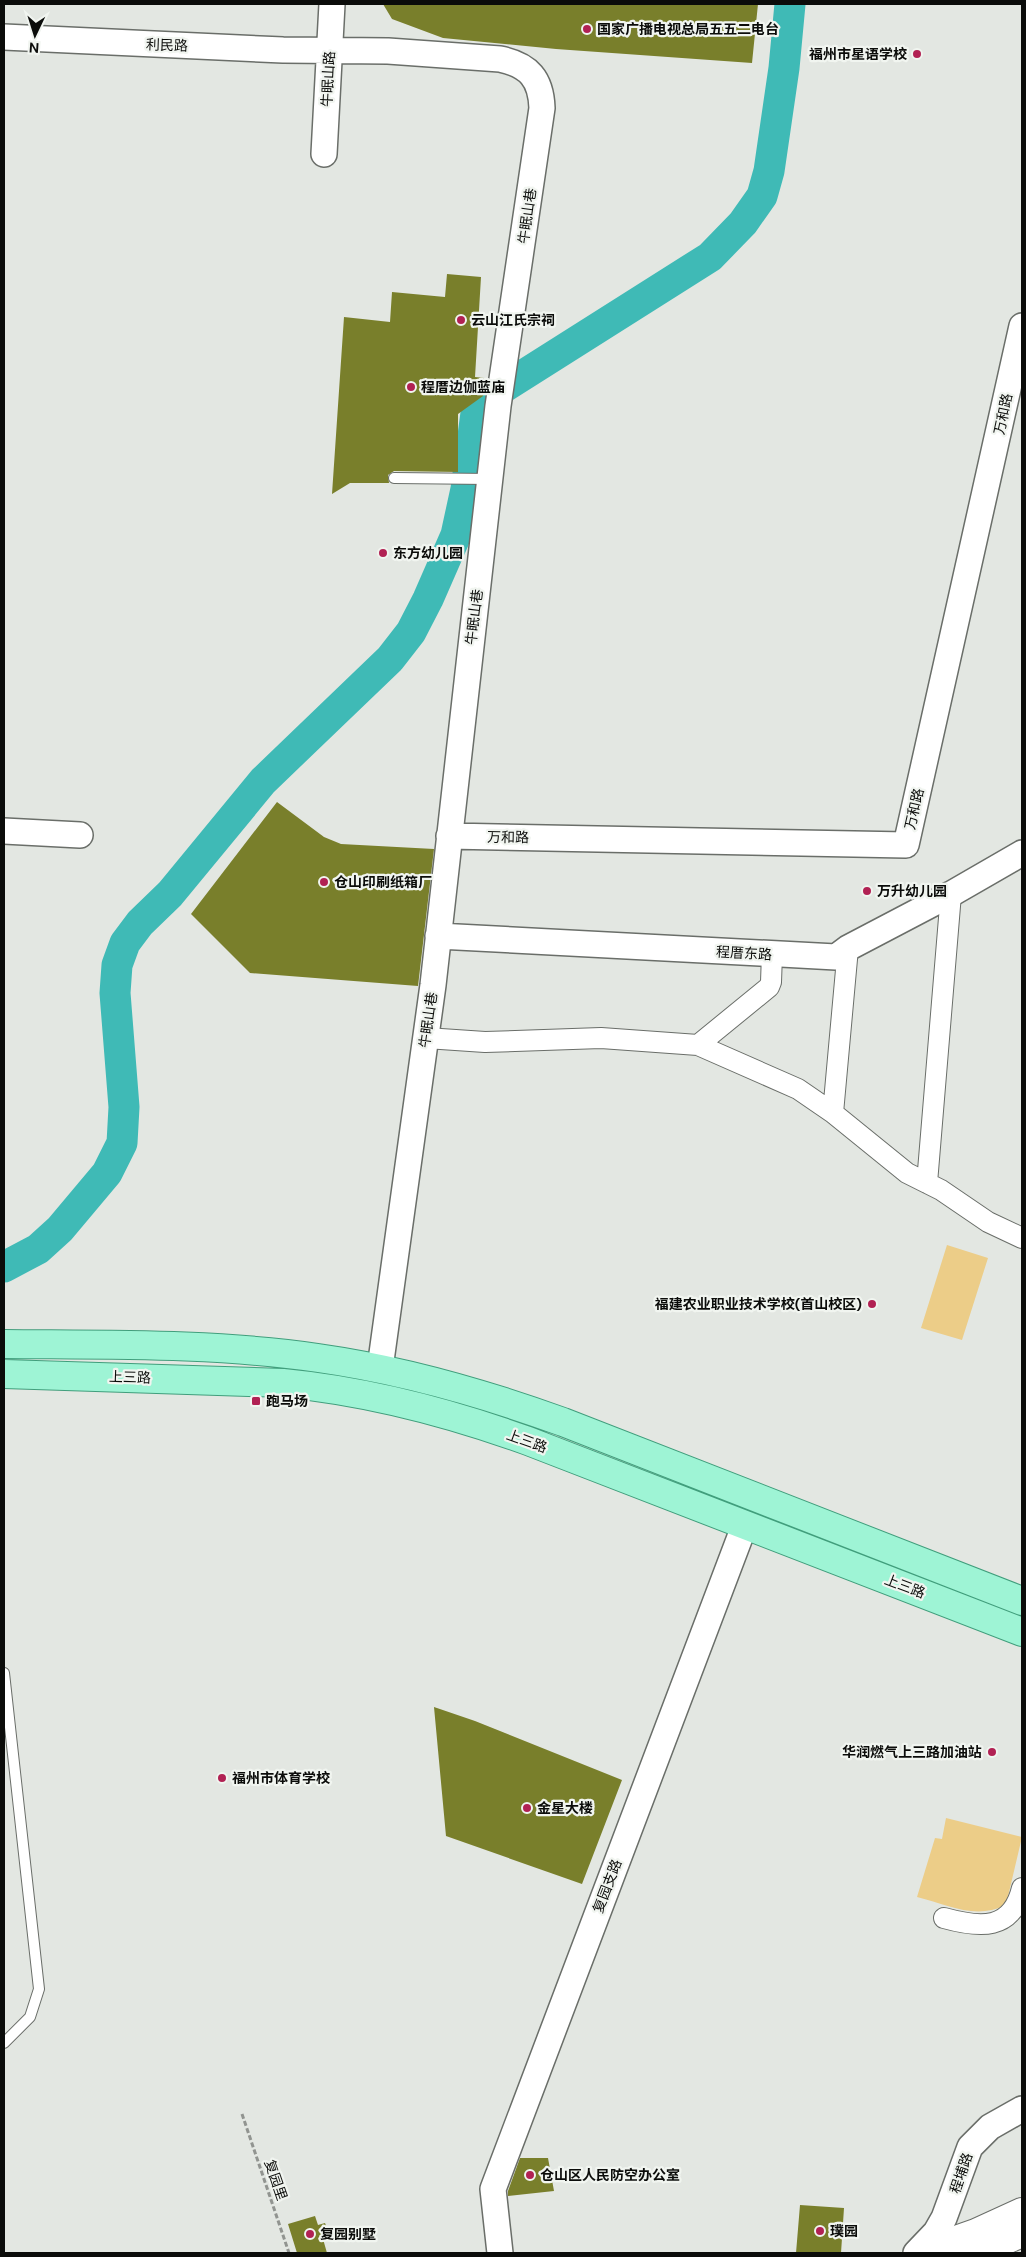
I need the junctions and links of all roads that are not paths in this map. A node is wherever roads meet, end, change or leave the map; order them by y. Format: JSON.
{"nodes":[{"id":1,"x":332,"y":4,"type":"edge"},
{"id":2,"x":4,"y":37,"type":"edge"},
{"id":3,"x":330,"y":50,"type":"junction"},
{"id":4,"x":324,"y":154,"type":"dead end"},
{"id":5,"x":1022,"y":326,"type":"edge"},
{"id":6,"x":394,"y":478,"type":"dead end"},
{"id":7,"x":486,"y":479,"type":"junction"},
{"id":8,"x":4,"y":831,"type":"edge"},
{"id":9,"x":80,"y":835,"type":"dead end"},
{"id":10,"x":449,"y":836,"type":"junction"},
{"id":11,"x":1022,"y":854,"type":"edge"},
{"id":12,"x":951,"y":894,"type":"junction"},
{"id":13,"x":438,"y":936,"type":"junction"},
{"id":14,"x":848,"y":948,"type":"junction"},
{"id":15,"x":772,"y":954,"type":"junction"},
{"id":16,"x":426,"y":1038,"type":"junction"},
{"id":17,"x":698,"y":1045,"type":"junction"},
{"id":18,"x":833,"y":1113,"type":"junction"},
{"id":19,"x":927,"y":1183,"type":"junction"},
{"id":20,"x":1022,"y":1238,"type":"edge"},
{"id":21,"x":4,"y":1344,"type":"edge"},
{"id":22,"x":380,"y":1368,"type":"junction"},
{"id":23,"x":4,"y":1374,"type":"edge"},
{"id":24,"x":745,"y":1524,"type":"junction"},
{"id":25,"x":1022,"y":1601,"type":"edge"},
{"id":26,"x":1022,"y":1632,"type":"edge"},
{"id":27,"x":4,"y":1673,"type":"edge"},
{"id":28,"x":1022,"y":1888,"type":"edge"},
{"id":29,"x":944,"y":1918,"type":"dead end"},
{"id":30,"x":4,"y":2043,"type":"edge"},
{"id":31,"x":1022,"y":2109,"type":"edge"},
{"id":32,"x":1022,"y":2212,"type":"edge"},
{"id":33,"x":1022,"y":2233,"type":"edge"},
{"id":34,"x":500,"y":2253,"type":"edge"},
{"id":35,"x":918,"y":2253,"type":"edge"},
{"id":36,"x":976,"y":2253,"type":"edge"}],
"edges":[{"from":1,"to":3,"type":"street","name":"牛眠山路"},
{"from":2,"to":3,"type":"street","name":"利民路"},
{"from":3,"to":4,"type":"street","name":"牛眠山路"},
{"from":3,"to":7,"type":"street","name":"牛眠山巷"},
{"from":5,"to":10,"type":"street","name":"万和路"},
{"from":6,"to":7,"type":"lane"},
{"from":7,"to":10,"type":"street","name":"牛眠山巷"},
{"from":8,"to":9,"type":"street"},
{"from":10,"to":13,"type":"street","name":"牛眠山巷"},
{"from":11,"to":12,"type":"street","name":"程厝东路"},
{"from":12,"to":14,"type":"street","name":"程厝东路"},
{"from":12,"to":19,"type":"street"},
{"from":13,"to":15,"type":"street","name":"程厝东路"},
{"from":13,"to":16,"type":"street","name":"牛眠山巷"},
{"from":14,"to":15,"type":"street","name":"程厝东路"},
{"from":14,"to":18,"type":"street"},
{"from":15,"to":17,"type":"street"},
{"from":16,"to":17,"type":"street"},
{"from":16,"to":22,"type":"street","name":"牛眠山巷"},
{"from":17,"to":18,"type":"street"},
{"from":18,"to":19,"type":"street"},
{"from":19,"to":20,"type":"street"},
{"from":21,"to":22,"type":"main road","name":"上三路"},
{"from":22,"to":25,"type":"main road","name":"上三路"},
{"from":23,"to":24,"type":"main road","name":"上三路"},
{"from":24,"to":26,"type":"main road","name":"上三路"},
{"from":24,"to":34,"type":"street","name":"复园支路"},
{"from":27,"to":30,"type":"lane"},
{"from":28,"to":29,"type":"street"},
{"from":31,"to":35,"type":"street","name":"程埔路"},
{"from":32,"to":35,"type":"main road"},
{"from":33,"to":36,"type":"main road"}]}
